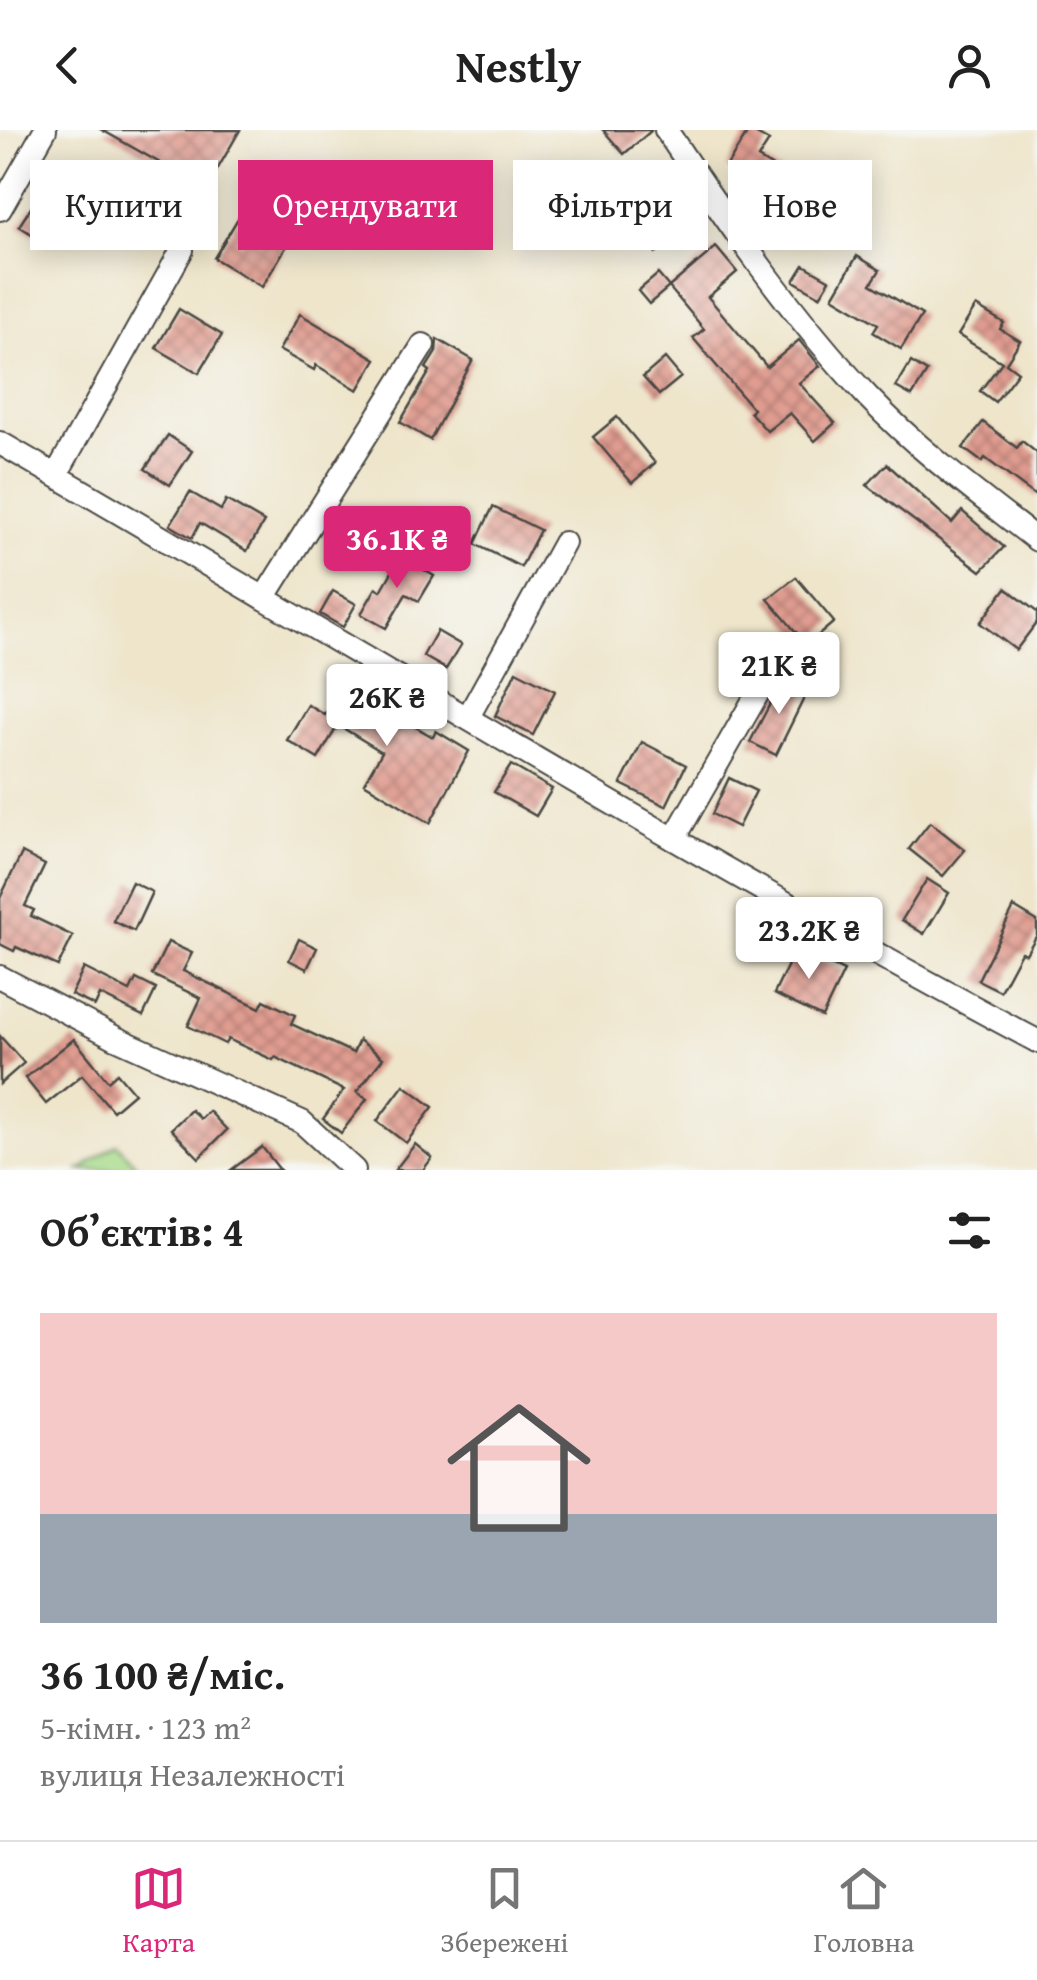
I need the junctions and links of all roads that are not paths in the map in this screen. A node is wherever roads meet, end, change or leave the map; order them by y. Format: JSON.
{"nodes":[{"id":1,"x":45,"y":130,"type":"edge"},
{"id":2,"x":666,"y":130,"type":"edge"},
{"id":3,"x":0,"y":210,"type":"edge"},
{"id":4,"x":182,"y":250,"type":"dead end"},
{"id":5,"x":423,"y":346,"type":"dead end"},
{"id":6,"x":0,"y":443,"type":"edge"},
{"id":7,"x":56,"y":476,"type":"junction"},
{"id":8,"x":1037,"y":540,"type":"edge"},
{"id":9,"x":564,"y":544,"type":"dead end"},
{"id":10,"x":264,"y":598,"type":"junction"},
{"id":11,"x":778,"y":658,"type":"dead end"},
{"id":12,"x":468,"y":718,"type":"junction"},
{"id":13,"x":674,"y":838,"type":"junction"},
{"id":14,"x":0,"y":977,"type":"edge"},
{"id":15,"x":1037,"y":1041,"type":"edge"},
{"id":16,"x":354,"y":1170,"type":"edge"}],
"edges":[{"from":1,"to":3,"type":"street"},
{"from":2,"to":8,"type":"street"},
{"from":4,"to":7,"type":"street"},
{"from":5,"to":10,"type":"street"},
{"from":6,"to":7,"type":"street"},
{"from":7,"to":10,"type":"street"},
{"from":9,"to":12,"type":"street"},
{"from":10,"to":12,"type":"street"},
{"from":11,"to":13,"type":"street"},
{"from":12,"to":13,"type":"street"},
{"from":13,"to":15,"type":"street"},
{"from":14,"to":16,"type":"street"}]}
